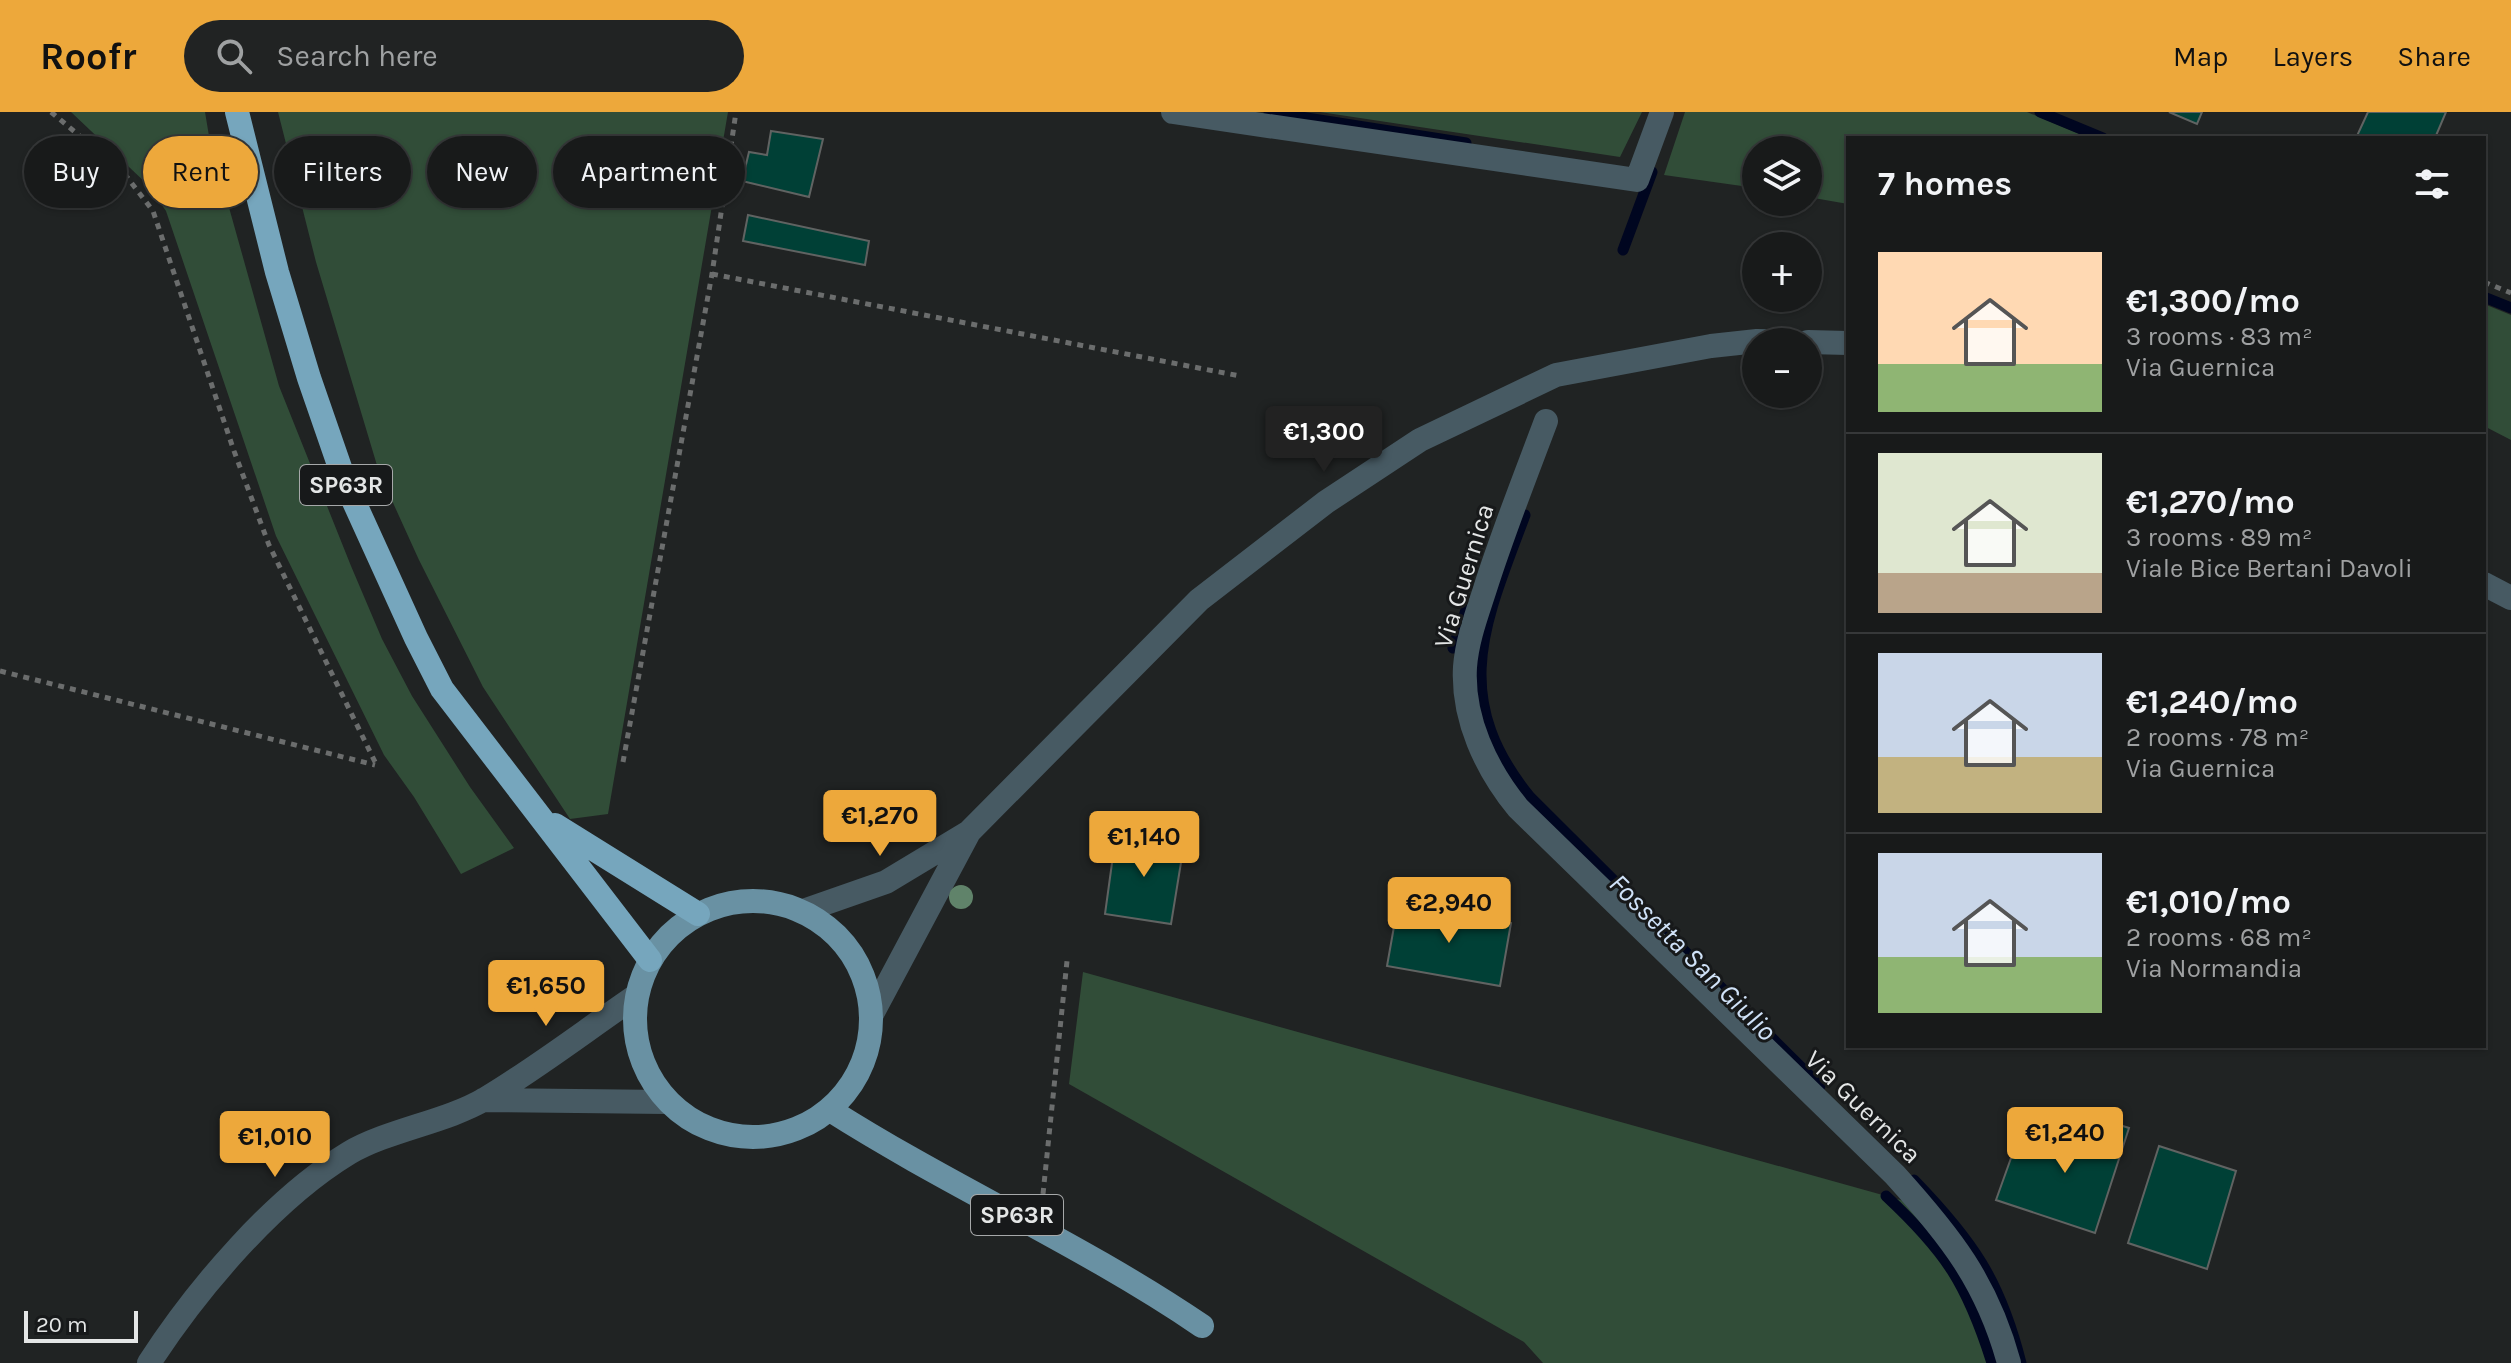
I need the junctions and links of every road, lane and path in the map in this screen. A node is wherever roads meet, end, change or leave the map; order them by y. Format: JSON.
{"nodes":[{"id":1,"x":51,"y":112,"type":"edge"},
{"id":2,"x":237,"y":112,"type":"edge"},
{"id":3,"x":736,"y":112,"type":"edge"},
{"id":4,"x":1173,"y":112,"type":"edge"},
{"id":5,"x":1662,"y":112,"type":"edge"},
{"id":6,"x":712,"y":274,"type":"junction"},
{"id":7,"x":2486,"y":283,"type":"edge"},
{"id":8,"x":2511,"y":293,"type":"edge"},
{"id":9,"x":1822,"y":342,"type":"edge"},
{"id":10,"x":1742,"y":343,"type":"edge"},
{"id":11,"x":1846,"y":343,"type":"edge"},
{"id":12,"x":1240,"y":376,"type":"dead end"},
{"id":13,"x":1546,"y":421,"type":"dead end"},
{"id":14,"x":2486,"y":585,"type":"edge"},
{"id":15,"x":2511,"y":598,"type":"edge"},
{"id":16,"x":0,"y":671,"type":"edge"},
{"id":17,"x":623,"y":762,"type":"dead end"},
{"id":18,"x":543,"y":817,"type":"junction"},
{"id":19,"x":969,"y":832,"type":"junction"},
{"id":20,"x":803,"y":911,"type":"junction"},
{"id":21,"x":698,"y":914,"type":"junction"},
{"id":22,"x":650,"y":960,"type":"junction"},
{"id":23,"x":1067,"y":961,"type":"dead end"},
{"id":24,"x":636,"y":996,"type":"junction"},
{"id":25,"x":872,"y":1014,"type":"junction"},
{"id":26,"x":483,"y":1100,"type":"junction"},
{"id":27,"x":667,"y":1102,"type":"junction"},
{"id":28,"x":830,"y":1110,"type":"junction"},
{"id":29,"x":1038,"y":1227,"type":"junction"},
{"id":30,"x":1202,"y":1326,"type":"dead end"},
{"id":31,"x":149,"y":1363,"type":"edge"},
{"id":32,"x":2009,"y":1363,"type":"edge"}],
"edges":[{"from":1,"to":16,"type":"path"},
{"from":2,"to":18,"type":"highway","number":"SP63R"},
{"from":3,"to":6,"type":"path"},
{"from":4,"to":5,"type":"street"},
{"from":6,"to":12,"type":"path"},
{"from":6,"to":17,"type":"path"},
{"from":7,"to":8,"type":"path"},
{"from":9,"to":11,"type":"street"},
{"from":10,"to":19,"type":"street"},
{"from":13,"to":32,"type":"street","name":"Via Guernica"},
{"from":14,"to":15,"type":"street"},
{"from":18,"to":21,"type":"highway"},
{"from":18,"to":22,"type":"highway"},
{"from":19,"to":20,"type":"street"},
{"from":19,"to":25,"type":"street"},
{"from":20,"to":21,"type":"main road"},
{"from":20,"to":25,"type":"main road"},
{"from":21,"to":22,"type":"main road"},
{"from":22,"to":24,"type":"main road"},
{"from":23,"to":29,"type":"path"},
{"from":24,"to":26,"type":"street"},
{"from":24,"to":27,"type":"main road"},
{"from":25,"to":28,"type":"main road"},
{"from":26,"to":27,"type":"street"},
{"from":26,"to":31,"type":"street"},
{"from":27,"to":28,"type":"main road"},
{"from":28,"to":29,"type":"main road","number":"SP63R"},
{"from":29,"to":30,"type":"main road","number":"SP63R"}]}
